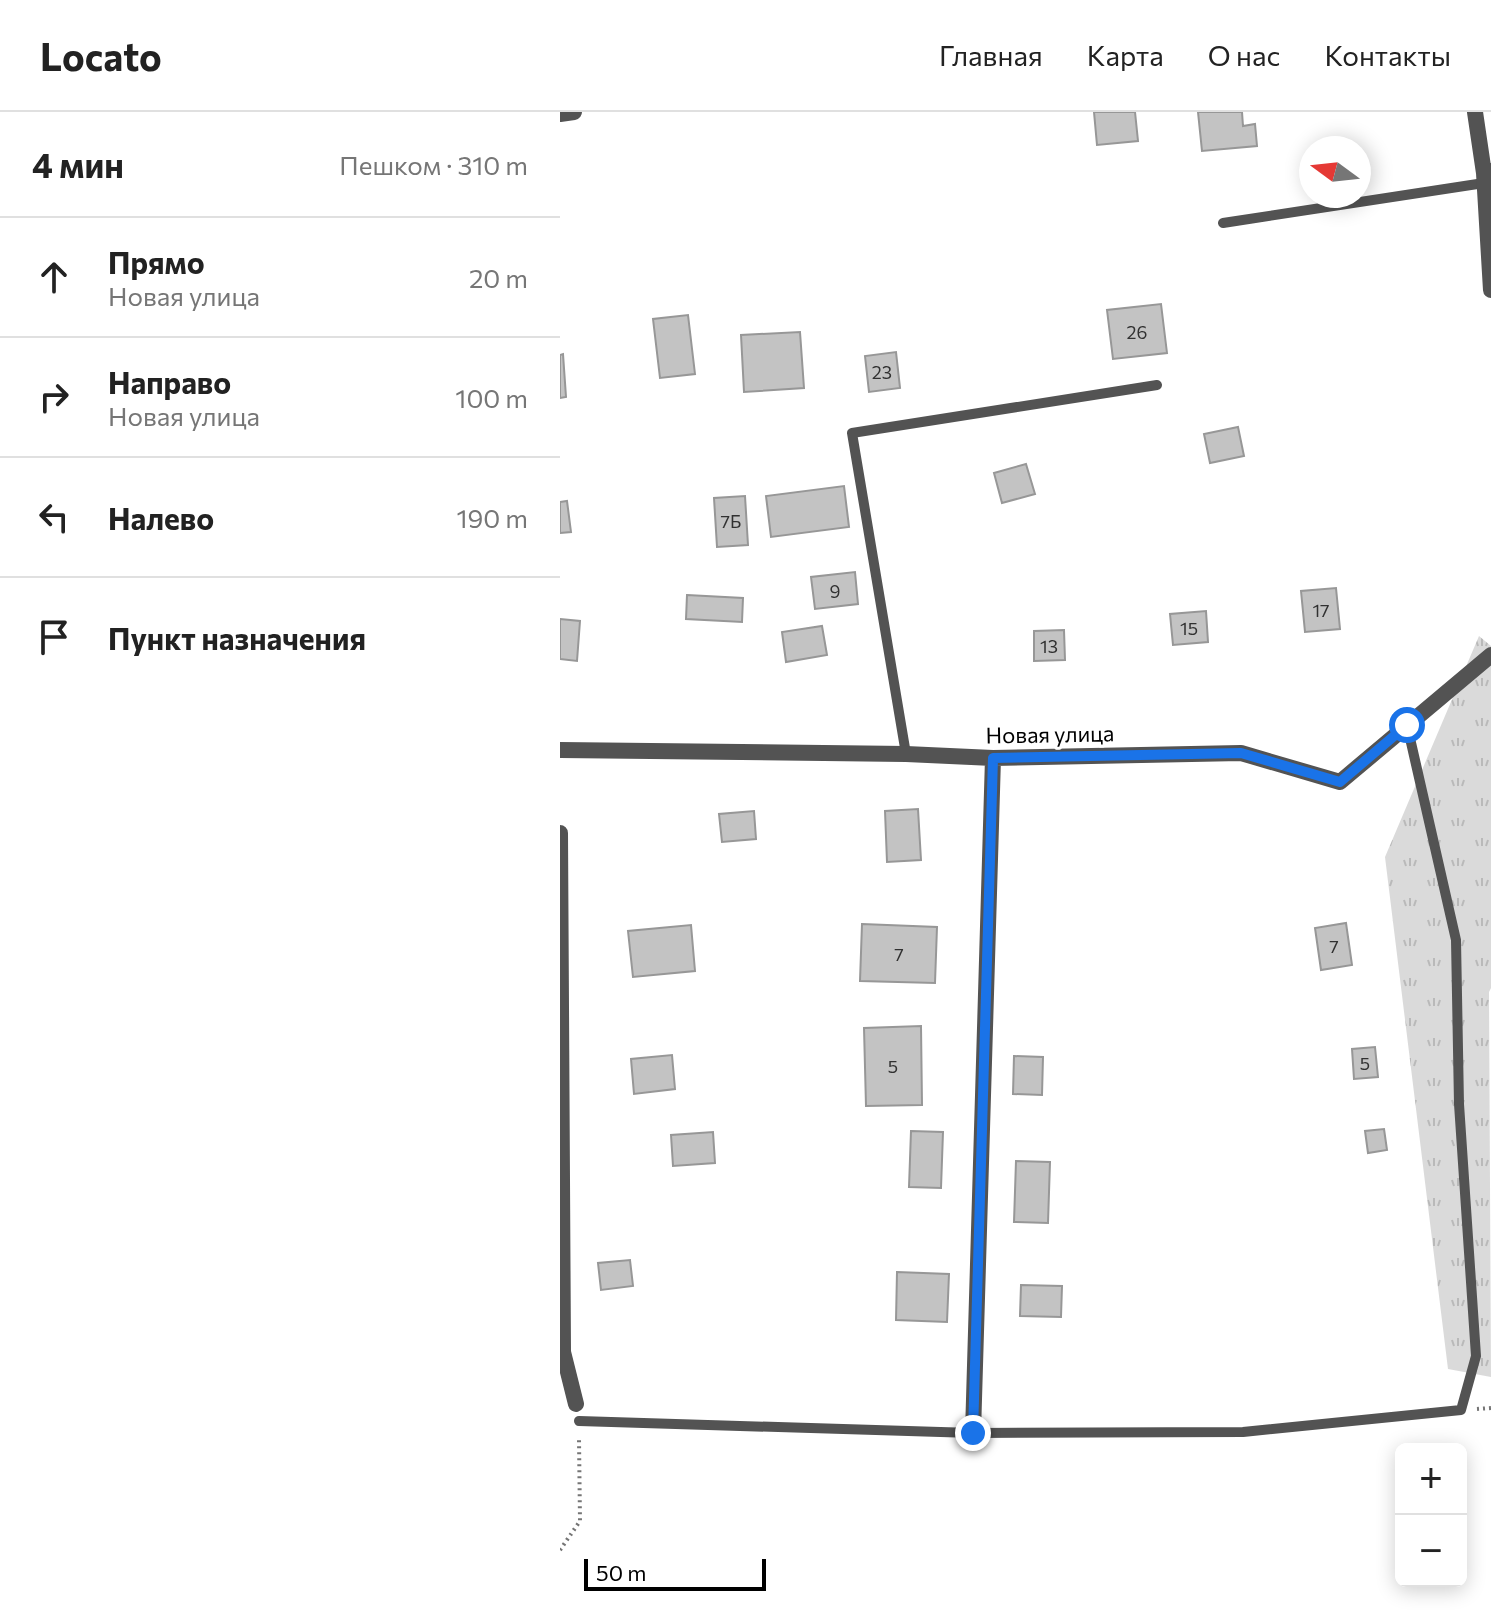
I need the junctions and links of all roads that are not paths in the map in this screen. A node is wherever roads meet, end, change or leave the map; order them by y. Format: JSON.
{"nodes":[{"id":1,"x":574,"y":112,"type":"edge"},
{"id":2,"x":1475,"y":112,"type":"edge"},
{"id":3,"x":560,"y":114,"type":"edge"},
{"id":4,"x":1486,"y":176,"type":"edge"},
{"id":5,"x":1223,"y":223,"type":"dead end"},
{"id":6,"x":1491,"y":290,"type":"edge"},
{"id":7,"x":1157,"y":385,"type":"dead end"},
{"id":8,"x":1491,"y":655,"type":"edge"},
{"id":9,"x":1407,"y":725,"type":"junction"},
{"id":10,"x":560,"y":750,"type":"edge"},
{"id":11,"x":906,"y":754,"type":"junction"},
{"id":12,"x":993,"y":758,"type":"junction"},
{"id":13,"x":560,"y":833,"type":"edge"},
{"id":14,"x":578,"y":1412,"type":"joint"},
{"id":15,"x":973,"y":1433,"type":"junction"}],
"edges":[{"from":1,"to":3,"type":"street"},
{"from":2,"to":4,"type":"street"},
{"from":4,"to":5,"type":"lane"},
{"from":4,"to":6,"type":"street"},
{"from":7,"to":11,"type":"lane"},
{"from":8,"to":9,"type":"street","name":"Новая улица"},
{"from":9,"to":12,"type":"street","name":"Новая улица"},
{"from":9,"to":15,"type":"lane"},
{"from":10,"to":11,"type":"street","name":"Новая улица"},
{"from":11,"to":12,"type":"street","name":"Новая улица"},
{"from":12,"to":15,"type":"street"},
{"from":13,"to":14,"type":"street"},
{"from":14,"to":15,"type":"lane"}]}
